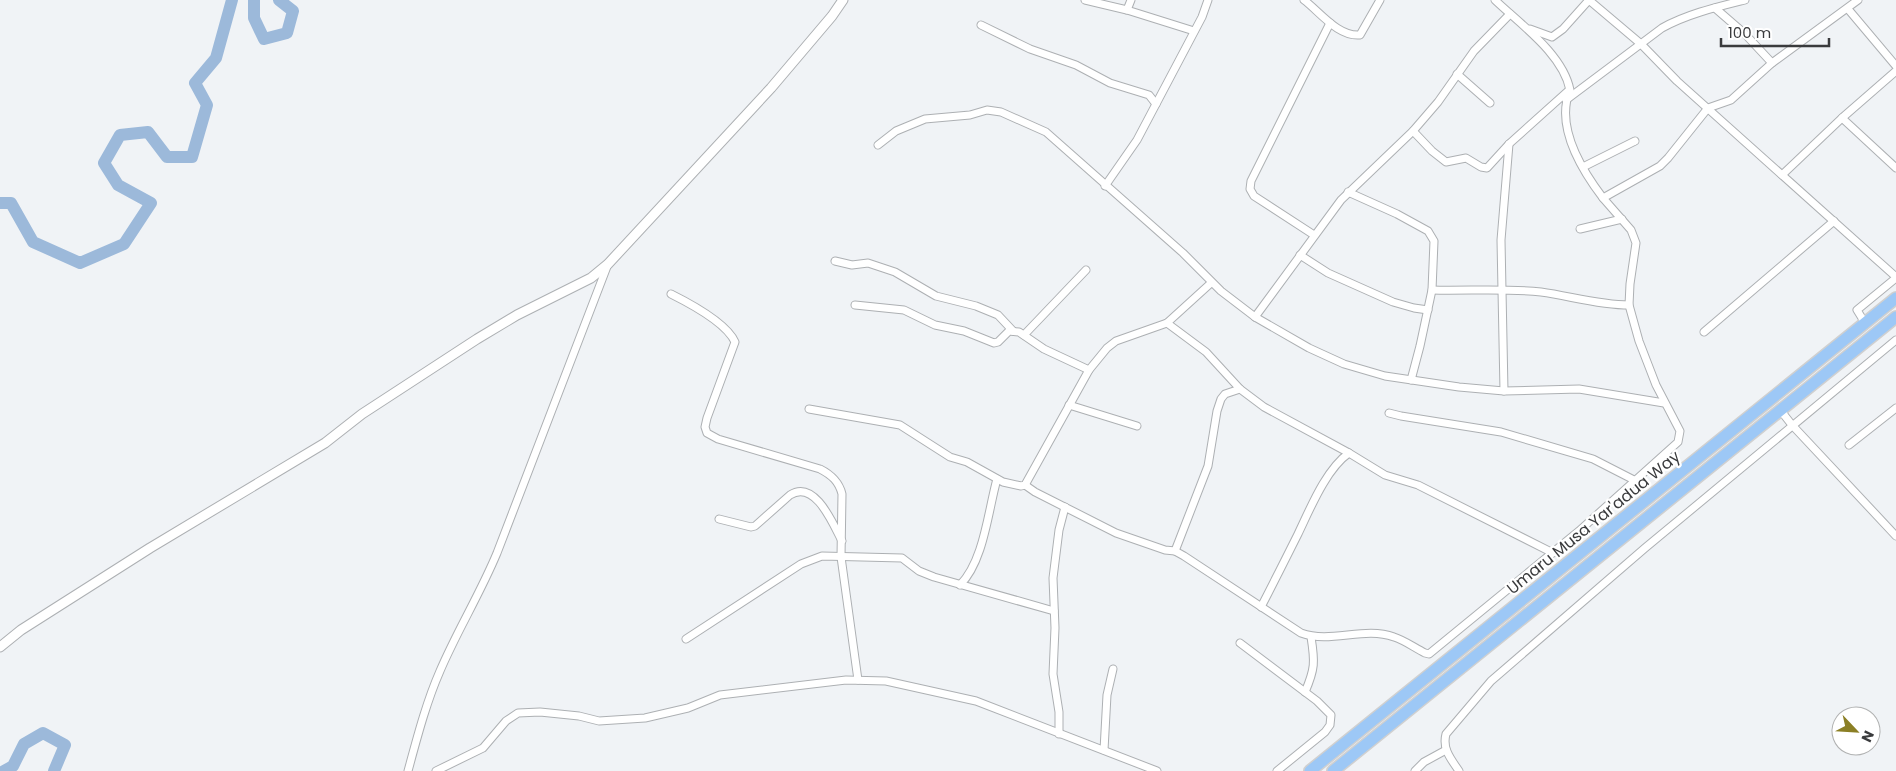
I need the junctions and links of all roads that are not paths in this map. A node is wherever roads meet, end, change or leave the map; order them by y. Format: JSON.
{"nodes":[{"id":1,"x":843,"y":0,"type":"edge"},
{"id":2,"x":1085,"y":0,"type":"edge"},
{"id":3,"x":1131,"y":0,"type":"edge"},
{"id":4,"x":1208,"y":0,"type":"edge"},
{"id":5,"x":1304,"y":0,"type":"edge"},
{"id":6,"x":1380,"y":0,"type":"edge"},
{"id":7,"x":1496,"y":0,"type":"edge"},
{"id":8,"x":1589,"y":0,"type":"edge"},
{"id":9,"x":1745,"y":0,"type":"edge"},
{"id":10,"x":1858,"y":0,"type":"edge"},
{"id":11,"x":1716,"y":8,"type":"junction"},
{"id":12,"x":1848,"y":9,"type":"junction"},
{"id":13,"x":1127,"y":10,"type":"junction"},
{"id":14,"x":1510,"y":14,"type":"junction"},
{"id":15,"x":1330,"y":23,"type":"junction"},
{"id":16,"x":981,"y":25,"type":"dead end"},
{"id":17,"x":1528,"y":28,"type":"junction"},
{"id":18,"x":1194,"y":31,"type":"junction"},
{"id":19,"x":1641,"y":44,"type":"junction"},
{"id":20,"x":1772,"y":63,"type":"junction"},
{"id":21,"x":1896,"y":66,"type":"edge"},
{"id":22,"x":1896,"y":71,"type":"edge"},
{"id":23,"x":1457,"y":74,"type":"junction"},
{"id":24,"x":1570,"y":90,"type":"junction"},
{"id":25,"x":1566,"y":100,"type":"junction"},
{"id":26,"x":1490,"y":103,"type":"dead end"},
{"id":27,"x":1156,"y":104,"type":"junction"},
{"id":28,"x":1708,"y":108,"type":"junction"},
{"id":29,"x":1842,"y":118,"type":"junction"},
{"id":30,"x":1413,"y":131,"type":"junction"},
{"id":31,"x":1635,"y":141,"type":"dead end"},
{"id":32,"x":878,"y":144,"type":"dead end"},
{"id":33,"x":1508,"y":144,"type":"junction"},
{"id":34,"x":1583,"y":167,"type":"junction"},
{"id":35,"x":1896,"y":168,"type":"edge"},
{"id":36,"x":1782,"y":175,"type":"junction"},
{"id":37,"x":1105,"y":186,"type":"junction"},
{"id":38,"x":1348,"y":192,"type":"junction"},
{"id":39,"x":1604,"y":198,"type":"junction"},
{"id":40,"x":1622,"y":220,"type":"junction"},
{"id":41,"x":1834,"y":221,"type":"junction"},
{"id":42,"x":1580,"y":229,"type":"dead end"},
{"id":43,"x":1314,"y":235,"type":"junction"},
{"id":44,"x":1300,"y":255,"type":"junction"},
{"id":45,"x":835,"y":261,"type":"dead end"},
{"id":46,"x":608,"y":264,"type":"junction"},
{"id":47,"x":1086,"y":270,"type":"dead end"},
{"id":48,"x":1896,"y":277,"type":"edge"},
{"id":49,"x":1211,"y":283,"type":"junction"},
{"id":50,"x":1432,"y":290,"type":"junction"},
{"id":51,"x":1503,"y":290,"type":"junction"},
{"id":52,"x":671,"y":294,"type":"dead end"},
{"id":53,"x":1896,"y":298,"type":"edge"},
{"id":54,"x":855,"y":305,"type":"dead end"},
{"id":55,"x":1629,"y":305,"type":"junction"},
{"id":56,"x":1428,"y":310,"type":"junction"},
{"id":57,"x":1896,"y":317,"type":"edge"},
{"id":58,"x":1255,"y":318,"type":"junction"},
{"id":59,"x":1167,"y":323,"type":"junction"},
{"id":60,"x":1865,"y":323,"type":"junction"},
{"id":61,"x":1013,"y":331,"type":"junction"},
{"id":62,"x":1704,"y":332,"type":"dead end"},
{"id":63,"x":1024,"y":335,"type":"junction"},
{"id":64,"x":1896,"y":340,"type":"edge"},
{"id":65,"x":1089,"y":370,"type":"junction"},
{"id":66,"x":1411,"y":380,"type":"junction"},
{"id":67,"x":1240,"y":389,"type":"junction"},
{"id":68,"x":1504,"y":391,"type":"junction"},
{"id":69,"x":1664,"y":403,"type":"junction"},
{"id":70,"x":1069,"y":404,"type":"junction"},
{"id":71,"x":809,"y":408,"type":"dead end"},
{"id":72,"x":1896,"y":408,"type":"edge"},
{"id":73,"x":1781,"y":411,"type":"junction"},
{"id":74,"x":1389,"y":413,"type":"dead end"},
{"id":75,"x":1792,"y":425,"type":"junction"},
{"id":76,"x":1137,"y":426,"type":"dead end"},
{"id":77,"x":1849,"y":445,"type":"dead end"},
{"id":78,"x":1349,"y":453,"type":"junction"},
{"id":79,"x":997,"y":479,"type":"junction"},
{"id":80,"x":1636,"y":481,"type":"junction"},
{"id":81,"x":1025,"y":485,"type":"junction"},
{"id":82,"x":1065,"y":507,"type":"junction"},
{"id":83,"x":719,"y":519,"type":"dead end"},
{"id":84,"x":1896,"y":536,"type":"edge"},
{"id":85,"x":842,"y":541,"type":"junction"},
{"id":86,"x":1175,"y":551,"type":"junction"},
{"id":87,"x":1553,"y":553,"type":"junction"},
{"id":88,"x":841,"y":556,"type":"junction"},
{"id":89,"x":960,"y":585,"type":"junction"},
{"id":90,"x":1262,"y":606,"type":"junction"},
{"id":91,"x":1054,"y":611,"type":"junction"},
{"id":92,"x":1311,"y":637,"type":"junction"},
{"id":93,"x":686,"y":638,"type":"dead end"},
{"id":94,"x":1240,"y":642,"type":"dead end"},
{"id":95,"x":0,"y":647,"type":"edge"},
{"id":96,"x":1113,"y":669,"type":"dead end"},
{"id":97,"x":858,"y":680,"type":"junction"},
{"id":98,"x":1306,"y":692,"type":"junction"},
{"id":99,"x":1059,"y":734,"type":"junction"},
{"id":100,"x":1104,"y":750,"type":"junction"},
{"id":101,"x":1446,"y":750,"type":"junction"},
{"id":102,"x":408,"y":771,"type":"edge"},
{"id":103,"x":436,"y":771,"type":"edge"},
{"id":104,"x":1157,"y":771,"type":"edge"},
{"id":105,"x":1276,"y":771,"type":"edge"},
{"id":106,"x":1310,"y":771,"type":"edge"},
{"id":107,"x":1333,"y":771,"type":"edge"},
{"id":108,"x":1415,"y":771,"type":"edge"},
{"id":109,"x":1459,"y":771,"type":"edge"}],
"edges":[{"from":1,"to":46,"type":"street"},
{"from":2,"to":13,"type":"street"},
{"from":3,"to":13,"type":"street"},
{"from":4,"to":18,"type":"street"},
{"from":5,"to":15,"type":"street"},
{"from":6,"to":15,"type":"street"},
{"from":7,"to":14,"type":"street"},
{"from":8,"to":17,"type":"street"},
{"from":8,"to":19,"type":"street"},
{"from":9,"to":11,"type":"street"},
{"from":10,"to":12,"type":"street"},
{"from":11,"to":19,"type":"street"},
{"from":11,"to":20,"type":"street"},
{"from":12,"to":20,"type":"street"},
{"from":12,"to":21,"type":"street"},
{"from":13,"to":18,"type":"street"},
{"from":14,"to":17,"type":"street"},
{"from":14,"to":23,"type":"street"},
{"from":15,"to":43,"type":"street"},
{"from":16,"to":27,"type":"street"},
{"from":17,"to":24,"type":"street"},
{"from":18,"to":27,"type":"street"},
{"from":19,"to":25,"type":"street"},
{"from":19,"to":28,"type":"street"},
{"from":20,"to":28,"type":"street"},
{"from":22,"to":29,"type":"street"},
{"from":23,"to":26,"type":"street"},
{"from":23,"to":30,"type":"street"},
{"from":24,"to":25,"type":"street"},
{"from":24,"to":33,"type":"street"},
{"from":25,"to":34,"type":"street"},
{"from":27,"to":37,"type":"street"},
{"from":28,"to":36,"type":"street"},
{"from":28,"to":39,"type":"street"},
{"from":29,"to":35,"type":"street"},
{"from":29,"to":36,"type":"street"},
{"from":30,"to":33,"type":"street"},
{"from":30,"to":38,"type":"street"},
{"from":31,"to":34,"type":"street"},
{"from":32,"to":37,"type":"street"},
{"from":33,"to":51,"type":"street"},
{"from":34,"to":39,"type":"street"},
{"from":36,"to":41,"type":"street"},
{"from":37,"to":49,"type":"street"},
{"from":38,"to":43,"type":"street"},
{"from":38,"to":50,"type":"street"},
{"from":39,"to":40,"type":"street"},
{"from":40,"to":42,"type":"street"},
{"from":40,"to":55,"type":"street"},
{"from":41,"to":48,"type":"street"},
{"from":41,"to":62,"type":"street"},
{"from":43,"to":44,"type":"street"},
{"from":44,"to":56,"type":"street"},
{"from":44,"to":58,"type":"street"},
{"from":45,"to":61,"type":"street"},
{"from":46,"to":95,"type":"street"},
{"from":46,"to":102,"type":"street"},
{"from":47,"to":63,"type":"street"},
{"from":48,"to":60,"type":"street"},
{"from":49,"to":58,"type":"street"},
{"from":49,"to":59,"type":"street"},
{"from":50,"to":51,"type":"street"},
{"from":50,"to":56,"type":"street"},
{"from":51,"to":55,"type":"street"},
{"from":51,"to":68,"type":"street"},
{"from":52,"to":85,"type":"street"},
{"from":53,"to":60,"type":"main road","name":"Umaru Musa Yar'adua Way"},
{"from":54,"to":61,"type":"street"},
{"from":55,"to":69,"type":"street"},
{"from":56,"to":66,"type":"street"},
{"from":57,"to":73,"type":"main road","name":"Umaru Musa Yar'adua Way"},
{"from":58,"to":66,"type":"street"},
{"from":59,"to":65,"type":"street"},
{"from":59,"to":67,"type":"street"},
{"from":60,"to":106,"type":"main road","name":"Umaru Musa Yar'adua Way"},
{"from":61,"to":63,"type":"street"},
{"from":63,"to":65,"type":"street"},
{"from":64,"to":75,"type":"street"},
{"from":65,"to":70,"type":"street"},
{"from":66,"to":68,"type":"street"},
{"from":67,"to":78,"type":"street"},
{"from":67,"to":86,"type":"street"},
{"from":68,"to":69,"type":"street"},
{"from":69,"to":80,"type":"street"},
{"from":70,"to":76,"type":"street"},
{"from":70,"to":81,"type":"street"},
{"from":71,"to":79,"type":"street"},
{"from":72,"to":77,"type":"street"},
{"from":73,"to":75,"type":"street"},
{"from":73,"to":107,"type":"main road","name":"Umaru Musa Yar'adua Way"},
{"from":74,"to":80,"type":"street"},
{"from":75,"to":84,"type":"street"},
{"from":75,"to":101,"type":"street"},
{"from":78,"to":87,"type":"street"},
{"from":78,"to":90,"type":"street"},
{"from":79,"to":81,"type":"street"},
{"from":79,"to":89,"type":"street"},
{"from":80,"to":87,"type":"street"},
{"from":81,"to":82,"type":"street"},
{"from":82,"to":86,"type":"street"},
{"from":82,"to":91,"type":"street"},
{"from":83,"to":85,"type":"street"},
{"from":85,"to":88,"type":"street"},
{"from":86,"to":90,"type":"street"},
{"from":87,"to":92,"type":"street"},
{"from":88,"to":89,"type":"street"},
{"from":88,"to":93,"type":"street"},
{"from":88,"to":97,"type":"street"},
{"from":89,"to":91,"type":"street"},
{"from":90,"to":92,"type":"street"},
{"from":91,"to":99,"type":"street"},
{"from":92,"to":98,"type":"street"},
{"from":94,"to":98,"type":"street"},
{"from":96,"to":100,"type":"street"},
{"from":97,"to":99,"type":"street"},
{"from":97,"to":103,"type":"street"},
{"from":98,"to":105,"type":"street"},
{"from":99,"to":100,"type":"street"},
{"from":100,"to":104,"type":"street"},
{"from":101,"to":108,"type":"street"},
{"from":101,"to":109,"type":"street"}]}
